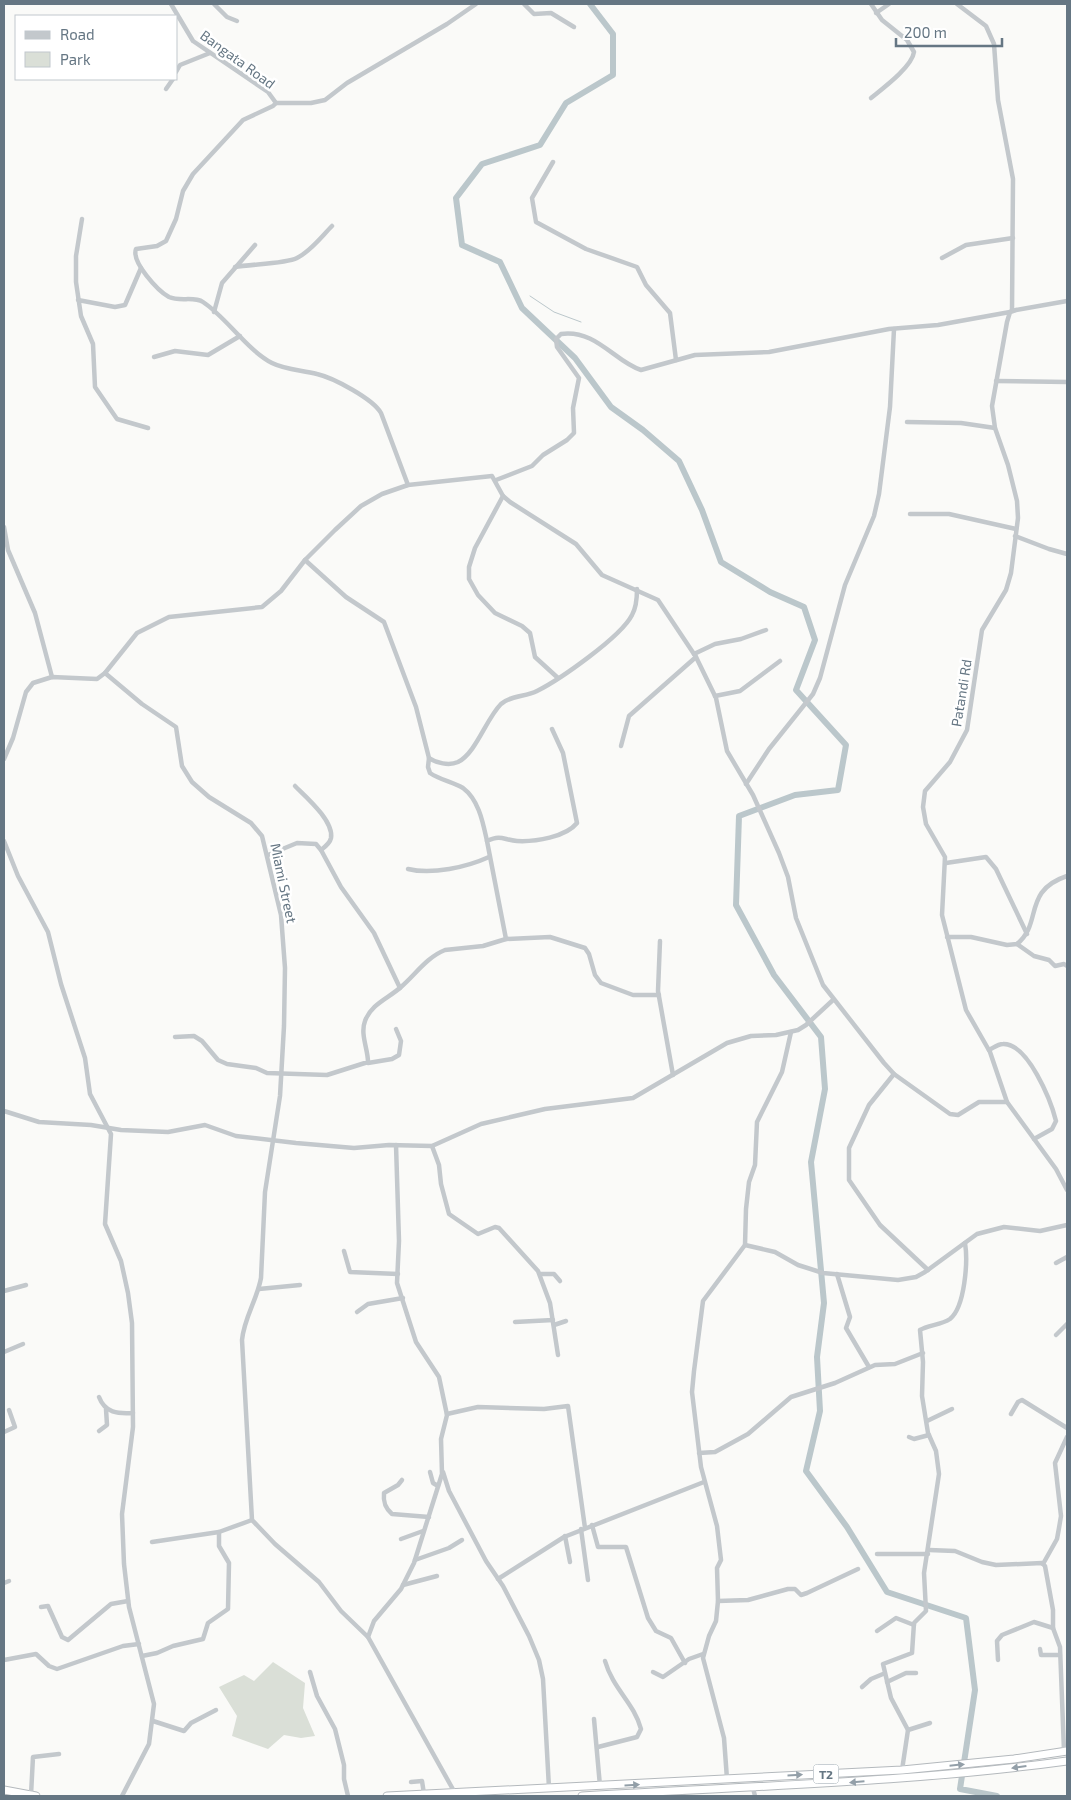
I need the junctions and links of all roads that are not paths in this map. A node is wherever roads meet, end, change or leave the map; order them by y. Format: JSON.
{"nodes":[{"id":1,"x":214,"y":4,"type":"edge"},
{"id":2,"x":476,"y":4,"type":"edge"},
{"id":3,"x":524,"y":4,"type":"edge"},
{"id":4,"x":871,"y":4,"type":"edge"},
{"id":5,"x":889,"y":4,"type":"edge"},
{"id":6,"x":957,"y":4,"type":"edge"},
{"id":7,"x":876,"y":13,"type":"junction"},
{"id":8,"x":178,"y":18,"type":"edge"},
{"id":9,"x":237,"y":21,"type":"dead end"},
{"id":10,"x":574,"y":27,"type":"dead end"},
{"id":11,"x":210,"y":53,"type":"junction"},
{"id":12,"x":178,"y":68,"type":"edge"},
{"id":13,"x":172,"y":80,"type":"edge"},
{"id":14,"x":166,"y":89,"type":"dead end"},
{"id":15,"x":871,"y":98,"type":"dead end"},
{"id":16,"x":276,"y":103,"type":"junction"},
{"id":17,"x":552,"y":162,"type":"dead end"},
{"id":18,"x":82,"y":218,"type":"dead end"},
{"id":19,"x":332,"y":226,"type":"dead end"},
{"id":20,"x":1013,"y":238,"type":"junction"},
{"id":21,"x":256,"y":245,"type":"dead end"},
{"id":22,"x":942,"y":258,"type":"dead end"},
{"id":23,"x":141,"y":268,"type":"junction"},
{"id":24,"x":234,"y":268,"type":"junction"},
{"id":25,"x":78,"y":300,"type":"junction"},
{"id":26,"x":1067,"y":301,"type":"edge"},
{"id":27,"x":214,"y":312,"type":"junction"},
{"id":28,"x":1011,"y":312,"type":"junction"},
{"id":29,"x":894,"y":329,"type":"junction"},
{"id":30,"x":240,"y":336,"type":"junction"},
{"id":31,"x":154,"y":357,"type":"dead end"},
{"id":32,"x":676,"y":360,"type":"junction"},
{"id":33,"x":996,"y":381,"type":"junction"},
{"id":34,"x":1067,"y":382,"type":"edge"},
{"id":35,"x":907,"y":422,"type":"dead end"},
{"id":36,"x":148,"y":428,"type":"dead end"},
{"id":37,"x":994,"y":428,"type":"junction"},
{"id":38,"x":496,"y":480,"type":"junction"},
{"id":39,"x":408,"y":485,"type":"junction"},
{"id":40,"x":503,"y":496,"type":"junction"},
{"id":41,"x":910,"y":514,"type":"dead end"},
{"id":42,"x":4,"y":527,"type":"edge"},
{"id":43,"x":1016,"y":529,"type":"junction"},
{"id":44,"x":1015,"y":536,"type":"junction"},
{"id":45,"x":1067,"y":554,"type":"edge"},
{"id":46,"x":306,"y":560,"type":"junction"},
{"id":47,"x":637,"y":589,"type":"junction"},
{"id":48,"x":766,"y":630,"type":"dead end"},
{"id":49,"x":695,"y":656,"type":"junction"},
{"id":50,"x":780,"y":661,"type":"dead end"},
{"id":51,"x":105,"y":673,"type":"junction"},
{"id":52,"x":52,"y":678,"type":"junction"},
{"id":53,"x":558,"y":678,"type":"junction"},
{"id":54,"x":715,"y":696,"type":"junction"},
{"id":55,"x":552,"y":729,"type":"dead end"},
{"id":56,"x":621,"y":746,"type":"dead end"},
{"id":57,"x":429,"y":758,"type":"junction"},
{"id":58,"x":4,"y":760,"type":"edge"},
{"id":59,"x":746,"y":784,"type":"junction"},
{"id":60,"x":295,"y":786,"type":"dead end"},
{"id":61,"x":4,"y":841,"type":"edge"},
{"id":62,"x":487,"y":842,"type":"junction"},
{"id":63,"x":321,"y":850,"type":"junction"},
{"id":64,"x":268,"y":855,"type":"junction"},
{"id":65,"x":489,"y":857,"type":"junction"},
{"id":66,"x":946,"y":863,"type":"junction"},
{"id":67,"x":408,"y":869,"type":"dead end"},
{"id":68,"x":1067,"y":876,"type":"edge"},
{"id":69,"x":1027,"y":934,"type":"junction"},
{"id":70,"x":947,"y":937,"type":"junction"},
{"id":71,"x":506,"y":939,"type":"junction"},
{"id":72,"x":660,"y":941,"type":"dead end"},
{"id":73,"x":1018,"y":944,"type":"junction"},
{"id":74,"x":1067,"y":965,"type":"edge"},
{"id":75,"x":400,"y":988,"type":"junction"},
{"id":76,"x":659,"y":995,"type":"junction"},
{"id":77,"x":833,"y":1000,"type":"junction"},
{"id":78,"x":396,"y":1029,"type":"dead end"},
{"id":79,"x":791,"y":1032,"type":"junction"},
{"id":80,"x":175,"y":1037,"type":"dead end"},
{"id":81,"x":989,"y":1050,"type":"junction"},
{"id":82,"x":368,"y":1063,"type":"junction"},
{"id":83,"x":281,"y":1074,"type":"junction"},
{"id":84,"x":894,"y":1074,"type":"junction"},
{"id":85,"x":673,"y":1075,"type":"junction"},
{"id":86,"x":1007,"y":1102,"type":"junction"},
{"id":87,"x":4,"y":1111,"type":"edge"},
{"id":88,"x":109,"y":1128,"type":"junction"},
{"id":89,"x":1034,"y":1139,"type":"junction"},
{"id":90,"x":273,"y":1141,"type":"junction"},
{"id":91,"x":396,"y":1144,"type":"junction"},
{"id":92,"x":432,"y":1146,"type":"junction"},
{"id":93,"x":1067,"y":1190,"type":"edge"},
{"id":94,"x":1067,"y":1225,"type":"edge"},
{"id":95,"x":965,"y":1243,"type":"junction"},
{"id":96,"x":745,"y":1245,"type":"junction"},
{"id":97,"x":344,"y":1251,"type":"dead end"},
{"id":98,"x":1067,"y":1257,"type":"edge"},
{"id":99,"x":1056,"y":1263,"type":"dead end"},
{"id":100,"x":928,"y":1270,"type":"junction"},
{"id":101,"x":398,"y":1274,"type":"junction"},
{"id":102,"x":540,"y":1274,"type":"junction"},
{"id":103,"x":837,"y":1274,"type":"junction"},
{"id":104,"x":560,"y":1281,"type":"dead end"},
{"id":105,"x":26,"y":1285,"type":"dead end"},
{"id":106,"x":300,"y":1285,"type":"dead end"},
{"id":107,"x":259,"y":1288,"type":"junction"},
{"id":108,"x":4,"y":1291,"type":"edge"},
{"id":109,"x":403,"y":1298,"type":"junction"},
{"id":110,"x":357,"y":1312,"type":"dead end"},
{"id":111,"x":566,"y":1321,"type":"dead end"},
{"id":112,"x":515,"y":1322,"type":"dead end"},
{"id":113,"x":554,"y":1323,"type":"junction"},
{"id":114,"x":1067,"y":1324,"type":"edge"},
{"id":115,"x":1056,"y":1335,"type":"dead end"},
{"id":116,"x":23,"y":1344,"type":"dead end"},
{"id":117,"x":4,"y":1352,"type":"edge"},
{"id":118,"x":923,"y":1353,"type":"junction"},
{"id":119,"x":558,"y":1355,"type":"dead end"},
{"id":120,"x":869,"y":1367,"type":"junction"},
{"id":121,"x":99,"y":1397,"type":"dead end"},
{"id":122,"x":106,"y":1409,"type":"junction"},
{"id":123,"x":9,"y":1410,"type":"dead end"},
{"id":124,"x":952,"y":1410,"type":"dead end"},
{"id":125,"x":133,"y":1414,"type":"junction"},
{"id":126,"x":447,"y":1414,"type":"junction"},
{"id":127,"x":1011,"y":1414,"type":"dead end"},
{"id":128,"x":927,"y":1421,"type":"junction"},
{"id":129,"x":1067,"y":1428,"type":"edge"},
{"id":130,"x":99,"y":1431,"type":"dead end"},
{"id":131,"x":4,"y":1432,"type":"edge"},
{"id":132,"x":929,"y":1435,"type":"junction"},
{"id":133,"x":909,"y":1437,"type":"dead end"},
{"id":134,"x":1067,"y":1437,"type":"edge"},
{"id":135,"x":932,"y":1443,"type":"junction"},
{"id":136,"x":932,"y":1451,"type":"dead end"},
{"id":137,"x":699,"y":1453,"type":"junction"},
{"id":138,"x":442,"y":1470,"type":"junction"},
{"id":139,"x":430,"y":1472,"type":"dead end"},
{"id":140,"x":402,"y":1480,"type":"dead end"},
{"id":141,"x":704,"y":1482,"type":"junction"},
{"id":142,"x":438,"y":1486,"type":"junction"},
{"id":143,"x":429,"y":1517,"type":"junction"},
{"id":144,"x":252,"y":1520,"type":"junction"},
{"id":145,"x":592,"y":1525,"type":"junction"},
{"id":146,"x":583,"y":1528,"type":"junction"},
{"id":147,"x":423,"y":1531,"type":"junction"},
{"id":148,"x":219,"y":1532,"type":"junction"},
{"id":149,"x":565,"y":1536,"type":"junction"},
{"id":150,"x":401,"y":1539,"type":"dead end"},
{"id":151,"x":462,"y":1540,"type":"dead end"},
{"id":152,"x":152,"y":1542,"type":"dead end"},
{"id":153,"x":929,"y":1552,"type":"junction"},
{"id":154,"x":877,"y":1554,"type":"dead end"},
{"id":155,"x":415,"y":1560,"type":"junction"},
{"id":156,"x":570,"y":1562,"type":"dead end"},
{"id":157,"x":1043,"y":1564,"type":"junction"},
{"id":158,"x":858,"y":1569,"type":"dead end"},
{"id":159,"x":437,"y":1576,"type":"dead end"},
{"id":160,"x":498,"y":1578,"type":"junction"},
{"id":161,"x":588,"y":1580,"type":"dead end"},
{"id":162,"x":403,"y":1585,"type":"junction"},
{"id":163,"x":128,"y":1601,"type":"junction"},
{"id":164,"x":718,"y":1601,"type":"junction"},
{"id":165,"x":41,"y":1607,"type":"dead end"},
{"id":166,"x":914,"y":1625,"type":"junction"},
{"id":167,"x":1053,"y":1628,"type":"junction"},
{"id":168,"x":877,"y":1630,"type":"dead end"},
{"id":169,"x":368,"y":1637,"type":"junction"},
{"id":170,"x":139,"y":1644,"type":"junction"},
{"id":171,"x":1040,"y":1649,"type":"dead end"},
{"id":172,"x":703,"y":1654,"type":"junction"},
{"id":173,"x":142,"y":1656,"type":"junction"},
{"id":174,"x":1060,"y":1656,"type":"junction"},
{"id":175,"x":4,"y":1660,"type":"edge"},
{"id":176,"x":998,"y":1660,"type":"dead end"},
{"id":177,"x":605,"y":1661,"type":"dead end"},
{"id":178,"x":685,"y":1663,"type":"junction"},
{"id":179,"x":310,"y":1672,"type":"dead end"},
{"id":180,"x":652,"y":1672,"type":"dead end"},
{"id":181,"x":916,"y":1673,"type":"dead end"},
{"id":182,"x":883,"y":1674,"type":"junction"},
{"id":183,"x":886,"y":1682,"type":"junction"},
{"id":184,"x":862,"y":1687,"type":"dead end"},
{"id":185,"x":1067,"y":1699,"type":"edge"},
{"id":186,"x":1061,"y":1701,"type":"junction"},
{"id":187,"x":216,"y":1710,"type":"dead end"},
{"id":188,"x":594,"y":1719,"type":"dead end"},
{"id":189,"x":153,"y":1721,"type":"junction"},
{"id":190,"x":930,"y":1723,"type":"dead end"},
{"id":191,"x":908,"y":1730,"type":"junction"},
{"id":192,"x":598,"y":1747,"type":"junction"},
{"id":193,"x":1065,"y":1751,"type":"edge"},
{"id":194,"x":59,"y":1754,"type":"dead end"},
{"id":195,"x":1067,"y":1761,"type":"edge"},
{"id":196,"x":902,"y":1770,"type":"junction"},
{"id":197,"x":727,"y":1780,"type":"junction"},
{"id":198,"x":411,"y":1782,"type":"dead end"},
{"id":199,"x":600,"y":1786,"type":"junction"},
{"id":200,"x":612,"y":1786,"type":"junction"},
{"id":201,"x":584,"y":1787,"type":"junction"},
{"id":202,"x":549,"y":1788,"type":"junction"},
{"id":203,"x":754,"y":1788,"type":"junction"},
{"id":204,"x":4,"y":1790,"type":"edge"},
{"id":205,"x":455,"y":1793,"type":"junction"},
{"id":206,"x":424,"y":1794,"type":"junction"},
{"id":207,"x":613,"y":1794,"type":"junction"},
{"id":208,"x":33,"y":1796,"type":"edge"},
{"id":209,"x":122,"y":1796,"type":"edge"},
{"id":210,"x":348,"y":1796,"type":"edge"},
{"id":211,"x":387,"y":1796,"type":"edge"},
{"id":212,"x":583,"y":1796,"type":"edge"},
{"id":213,"x":756,"y":1796,"type":"edge"}],
"edges":[{"from":1,"to":9,"type":"street"},
{"from":2,"to":16,"type":"street"},
{"from":3,"to":10,"type":"street"},
{"from":4,"to":7,"type":"street"},
{"from":5,"to":7,"type":"street"},
{"from":6,"to":20,"type":"street","name":"Patandi Rd"},
{"from":7,"to":15,"type":"street"},
{"from":8,"to":11,"type":"street","name":"Bangata Road"},
{"from":11,"to":12,"type":"street"},
{"from":11,"to":16,"type":"street","name":"Bangata Road"},
{"from":13,"to":14,"type":"street"},
{"from":16,"to":23,"type":"street","name":"Bangata Road"},
{"from":17,"to":32,"type":"street"},
{"from":18,"to":25,"type":"street"},
{"from":19,"to":24,"type":"street"},
{"from":20,"to":22,"type":"street"},
{"from":20,"to":28,"type":"street","name":"Patandi Rd"},
{"from":21,"to":24,"type":"street"},
{"from":23,"to":25,"type":"street"},
{"from":23,"to":27,"type":"street"},
{"from":24,"to":27,"type":"street"},
{"from":25,"to":36,"type":"street"},
{"from":26,"to":28,"type":"street"},
{"from":27,"to":30,"type":"street"},
{"from":28,"to":29,"type":"street"},
{"from":28,"to":33,"type":"street","name":"Patandi Rd"},
{"from":29,"to":32,"type":"street"},
{"from":29,"to":59,"type":"street"},
{"from":30,"to":31,"type":"street"},
{"from":30,"to":39,"type":"street"},
{"from":32,"to":38,"type":"street"},
{"from":33,"to":34,"type":"street"},
{"from":33,"to":37,"type":"street","name":"Patandi Rd"},
{"from":35,"to":37,"type":"street"},
{"from":37,"to":43,"type":"street","name":"Patandi Rd"},
{"from":38,"to":39,"type":"street"},
{"from":38,"to":40,"type":"street"},
{"from":39,"to":46,"type":"street"},
{"from":40,"to":47,"type":"street"},
{"from":40,"to":53,"type":"street"},
{"from":41,"to":43,"type":"street"},
{"from":42,"to":52,"type":"street"},
{"from":43,"to":44,"type":"street","name":"Patandi Rd"},
{"from":44,"to":45,"type":"street"},
{"from":44,"to":66,"type":"street","name":"Patandi Rd"},
{"from":46,"to":51,"type":"street"},
{"from":46,"to":57,"type":"street"},
{"from":47,"to":49,"type":"street"},
{"from":47,"to":53,"type":"street"},
{"from":48,"to":49,"type":"street"},
{"from":49,"to":54,"type":"street"},
{"from":49,"to":56,"type":"street"},
{"from":50,"to":54,"type":"street"},
{"from":51,"to":52,"type":"street"},
{"from":51,"to":64,"type":"street","name":"Miami Street"},
{"from":52,"to":58,"type":"street"},
{"from":53,"to":57,"type":"street"},
{"from":54,"to":59,"type":"street"},
{"from":55,"to":62,"type":"street"},
{"from":57,"to":62,"type":"street"},
{"from":59,"to":77,"type":"street"},
{"from":60,"to":63,"type":"street"},
{"from":61,"to":88,"type":"street"},
{"from":62,"to":65,"type":"street"},
{"from":63,"to":64,"type":"street"},
{"from":63,"to":75,"type":"street"},
{"from":64,"to":83,"type":"street","name":"Miami Street"},
{"from":65,"to":67,"type":"street"},
{"from":65,"to":71,"type":"street"},
{"from":66,"to":69,"type":"street"},
{"from":66,"to":70,"type":"street","name":"Patandi Rd"},
{"from":68,"to":69,"type":"street"},
{"from":69,"to":73,"type":"street"},
{"from":70,"to":73,"type":"street"},
{"from":70,"to":81,"type":"street","name":"Patandi Rd"},
{"from":71,"to":75,"type":"street"},
{"from":71,"to":76,"type":"street"},
{"from":72,"to":76,"type":"street"},
{"from":73,"to":74,"type":"street"},
{"from":75,"to":82,"type":"street"},
{"from":76,"to":85,"type":"street"},
{"from":77,"to":79,"type":"street"},
{"from":77,"to":84,"type":"street"},
{"from":78,"to":82,"type":"street"},
{"from":79,"to":85,"type":"street"},
{"from":79,"to":96,"type":"street"},
{"from":80,"to":83,"type":"street"},
{"from":81,"to":86,"type":"street","name":"Patandi Rd"},
{"from":81,"to":89,"type":"street"},
{"from":82,"to":83,"type":"street"},
{"from":83,"to":90,"type":"street","name":"Miami Street"},
{"from":84,"to":86,"type":"street"},
{"from":84,"to":100,"type":"street"},
{"from":85,"to":92,"type":"street"},
{"from":86,"to":89,"type":"street","name":"Patandi Rd"},
{"from":87,"to":88,"type":"street"},
{"from":88,"to":90,"type":"street"},
{"from":88,"to":125,"type":"street"},
{"from":89,"to":93,"type":"street","name":"Patandi Rd"},
{"from":90,"to":91,"type":"street"},
{"from":90,"to":107,"type":"street","name":"Miami Street"},
{"from":91,"to":92,"type":"street"},
{"from":91,"to":101,"type":"street"},
{"from":92,"to":102,"type":"street"},
{"from":94,"to":95,"type":"street"},
{"from":95,"to":100,"type":"street"},
{"from":95,"to":118,"type":"street"},
{"from":96,"to":103,"type":"street"},
{"from":96,"to":137,"type":"street"},
{"from":97,"to":101,"type":"street"},
{"from":98,"to":99,"type":"street"},
{"from":100,"to":103,"type":"street"},
{"from":101,"to":109,"type":"street"},
{"from":102,"to":104,"type":"street"},
{"from":102,"to":113,"type":"street"},
{"from":103,"to":120,"type":"street"},
{"from":105,"to":108,"type":"street"},
{"from":106,"to":107,"type":"street"},
{"from":107,"to":144,"type":"street","name":"Miami Street"},
{"from":109,"to":110,"type":"street"},
{"from":109,"to":126,"type":"street"},
{"from":111,"to":113,"type":"street"},
{"from":112,"to":113,"type":"street"},
{"from":113,"to":119,"type":"street"},
{"from":114,"to":115,"type":"street"},
{"from":116,"to":117,"type":"street"},
{"from":118,"to":120,"type":"street"},
{"from":118,"to":128,"type":"street"},
{"from":120,"to":137,"type":"street"},
{"from":121,"to":122,"type":"street"},
{"from":122,"to":125,"type":"street"},
{"from":122,"to":130,"type":"street"},
{"from":123,"to":131,"type":"street"},
{"from":124,"to":128,"type":"street"},
{"from":125,"to":163,"type":"street"},
{"from":126,"to":138,"type":"street"},
{"from":126,"to":146,"type":"street"},
{"from":127,"to":129,"type":"street"},
{"from":128,"to":132,"type":"street"},
{"from":132,"to":133,"type":"street"},
{"from":132,"to":135,"type":"street"},
{"from":134,"to":157,"type":"street"},
{"from":135,"to":136,"type":"street"},
{"from":135,"to":153,"type":"street"},
{"from":137,"to":141,"type":"street"},
{"from":138,"to":142,"type":"street"},
{"from":138,"to":160,"type":"street"},
{"from":139,"to":142,"type":"street"},
{"from":140,"to":143,"type":"street"},
{"from":141,"to":145,"type":"street"},
{"from":141,"to":164,"type":"street"},
{"from":142,"to":143,"type":"street"},
{"from":143,"to":147,"type":"street"},
{"from":144,"to":148,"type":"street"},
{"from":144,"to":169,"type":"street"},
{"from":145,"to":146,"type":"street"},
{"from":145,"to":178,"type":"street"},
{"from":146,"to":149,"type":"street"},
{"from":146,"to":161,"type":"street"},
{"from":147,"to":150,"type":"street"},
{"from":147,"to":155,"type":"street"},
{"from":148,"to":152,"type":"street"},
{"from":148,"to":173,"type":"street"},
{"from":149,"to":156,"type":"street"},
{"from":149,"to":160,"type":"street"},
{"from":151,"to":155,"type":"street"},
{"from":153,"to":154,"type":"street"},
{"from":153,"to":157,"type":"street"},
{"from":153,"to":166,"type":"street"},
{"from":155,"to":162,"type":"street"},
{"from":157,"to":167,"type":"street"},
{"from":158,"to":164,"type":"street"},
{"from":159,"to":162,"type":"street"},
{"from":160,"to":202,"type":"street"},
{"from":162,"to":169,"type":"street"},
{"from":163,"to":165,"type":"street"},
{"from":163,"to":170,"type":"street"},
{"from":164,"to":172,"type":"street"},
{"from":166,"to":168,"type":"street"},
{"from":166,"to":182,"type":"street"},
{"from":167,"to":174,"type":"street"},
{"from":167,"to":176,"type":"street"},
{"from":169,"to":205,"type":"street"},
{"from":170,"to":173,"type":"street"},
{"from":170,"to":175,"type":"street"},
{"from":171,"to":174,"type":"street"},
{"from":172,"to":178,"type":"street"},
{"from":172,"to":197,"type":"street"},
{"from":173,"to":189,"type":"street"},
{"from":174,"to":186,"type":"street"},
{"from":177,"to":192,"type":"street"},
{"from":178,"to":180,"type":"street"},
{"from":179,"to":210,"type":"street"},
{"from":181,"to":183,"type":"street"},
{"from":182,"to":183,"type":"street"},
{"from":182,"to":184,"type":"street"},
{"from":183,"to":191,"type":"street"},
{"from":185,"to":186,"type":"street"},
{"from":186,"to":193,"type":"street"},
{"from":187,"to":189,"type":"street"},
{"from":188,"to":192,"type":"street"},
{"from":189,"to":209,"type":"street"},
{"from":190,"to":191,"type":"street"},
{"from":191,"to":196,"type":"street"},
{"from":192,"to":199,"type":"street"},
{"from":196,"to":193,"type":"highway","number":"T2","one_way":true},
{"from":194,"to":208,"type":"street"},
{"from":195,"to":203,"type":"highway","number":"T2","one_way":true},
{"from":197,"to":196,"type":"highway","number":"T2","one_way":true},
{"from":200,"to":197,"type":"highway","number":"T2","one_way":true},
{"from":198,"to":206,"type":"street"},
{"from":199,"to":200,"type":"highway","number":"T2"},
{"from":199,"to":201,"type":"highway","number":"T2"},
{"from":200,"to":207,"type":"highway"},
{"from":201,"to":202,"type":"highway","number":"T2"},
{"from":201,"to":212,"type":"highway"},
{"from":202,"to":205,"type":"highway","number":"T2"},
{"from":203,"to":207,"type":"highway","number":"T2"},
{"from":203,"to":213,"type":"street"},
{"from":204,"to":208,"type":"highway"},
{"from":205,"to":206,"type":"highway","number":"T2"},
{"from":206,"to":211,"type":"highway","number":"T2"},
{"from":207,"to":212,"type":"highway","number":"T2"}]}
